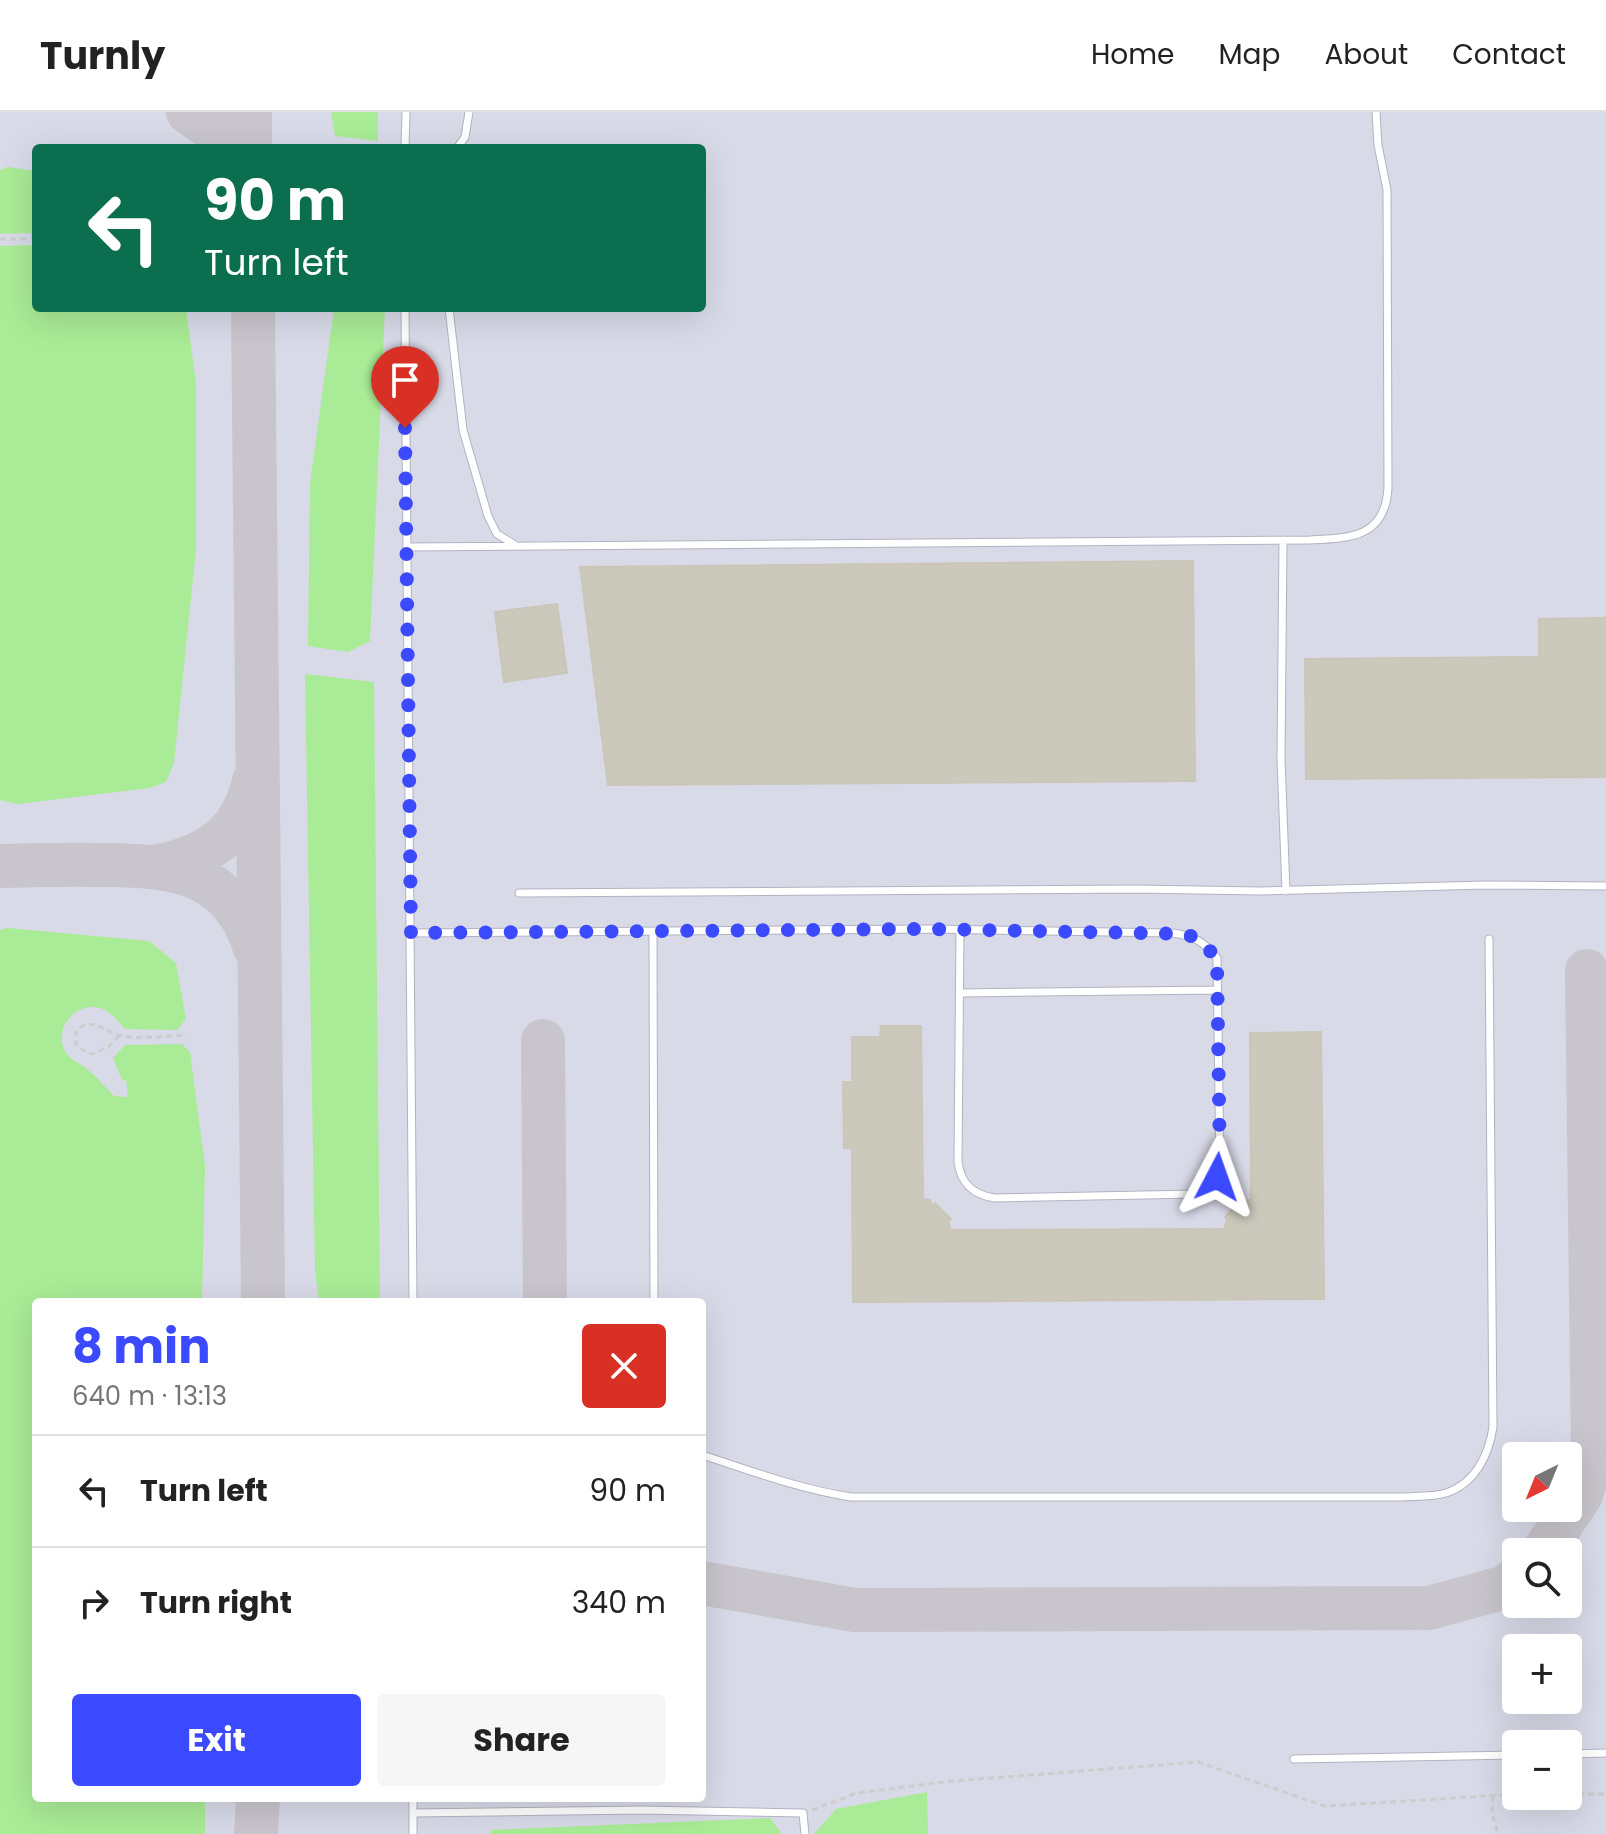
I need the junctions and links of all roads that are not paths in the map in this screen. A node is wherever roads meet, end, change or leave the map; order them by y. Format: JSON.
{"nodes":[{"id":1,"x":406,"y":112,"type":"edge"},
{"id":2,"x":469,"y":112,"type":"edge"},
{"id":3,"x":1376,"y":112,"type":"edge"},
{"id":4,"x":405,"y":144,"type":"edge"},
{"id":5,"x":460,"y":144,"type":"edge"},
{"id":6,"x":405,"y":312,"type":"edge"},
{"id":7,"x":449,"y":312,"type":"edge"},
{"id":8,"x":1283,"y":540,"type":"junction"},
{"id":9,"x":517,"y":546,"type":"junction"},
{"id":10,"x":407,"y":547,"type":"junction"},
{"id":11,"x":1606,"y":886,"type":"edge"},
{"id":12,"x":1286,"y":891,"type":"junction"},
{"id":13,"x":519,"y":893,"type":"dead end"},
{"id":14,"x":960,"y":930,"type":"junction"},
{"id":15,"x":411,"y":933,"type":"junction"},
{"id":16,"x":653,"y":933,"type":"junction"},
{"id":17,"x":1489,"y":939,"type":"dead end"},
{"id":18,"x":1217,"y":990,"type":"junction"},
{"id":19,"x":960,"y":993,"type":"junction"},
{"id":20,"x":413,"y":1298,"type":"edge"},
{"id":21,"x":654,"y":1298,"type":"edge"},
{"id":22,"x":706,"y":1456,"type":"edge"},
{"id":23,"x":1606,"y":1753,"type":"edge"},
{"id":24,"x":1582,"y":1754,"type":"edge"},
{"id":25,"x":1502,"y":1755,"type":"edge"},
{"id":26,"x":1294,"y":1759,"type":"dead end"},
{"id":27,"x":413,"y":1802,"type":"edge"},
{"id":28,"x":413,"y":1813,"type":"junction"},
{"id":29,"x":413,"y":1834,"type":"edge"},
{"id":30,"x":805,"y":1834,"type":"edge"}],
"edges":[{"from":1,"to":4,"type":"lane"},
{"from":2,"to":5,"type":"lane"},
{"from":3,"to":8,"type":"lane"},
{"from":6,"to":10,"type":"lane"},
{"from":7,"to":9,"type":"lane"},
{"from":8,"to":9,"type":"lane"},
{"from":8,"to":12,"type":"lane"},
{"from":9,"to":10,"type":"lane"},
{"from":10,"to":15,"type":"lane"},
{"from":11,"to":12,"type":"lane"},
{"from":12,"to":13,"type":"lane"},
{"from":14,"to":16,"type":"lane"},
{"from":14,"to":18,"type":"lane"},
{"from":14,"to":19,"type":"lane"},
{"from":15,"to":16,"type":"lane"},
{"from":15,"to":20,"type":"lane"},
{"from":16,"to":21,"type":"lane"},
{"from":17,"to":22,"type":"lane"},
{"from":18,"to":19,"type":"lane"},
{"from":18,"to":19,"type":"lane"},
{"from":23,"to":24,"type":"lane"},
{"from":25,"to":26,"type":"lane"},
{"from":27,"to":28,"type":"lane"},
{"from":28,"to":29,"type":"lane"},
{"from":28,"to":30,"type":"lane"}]}
